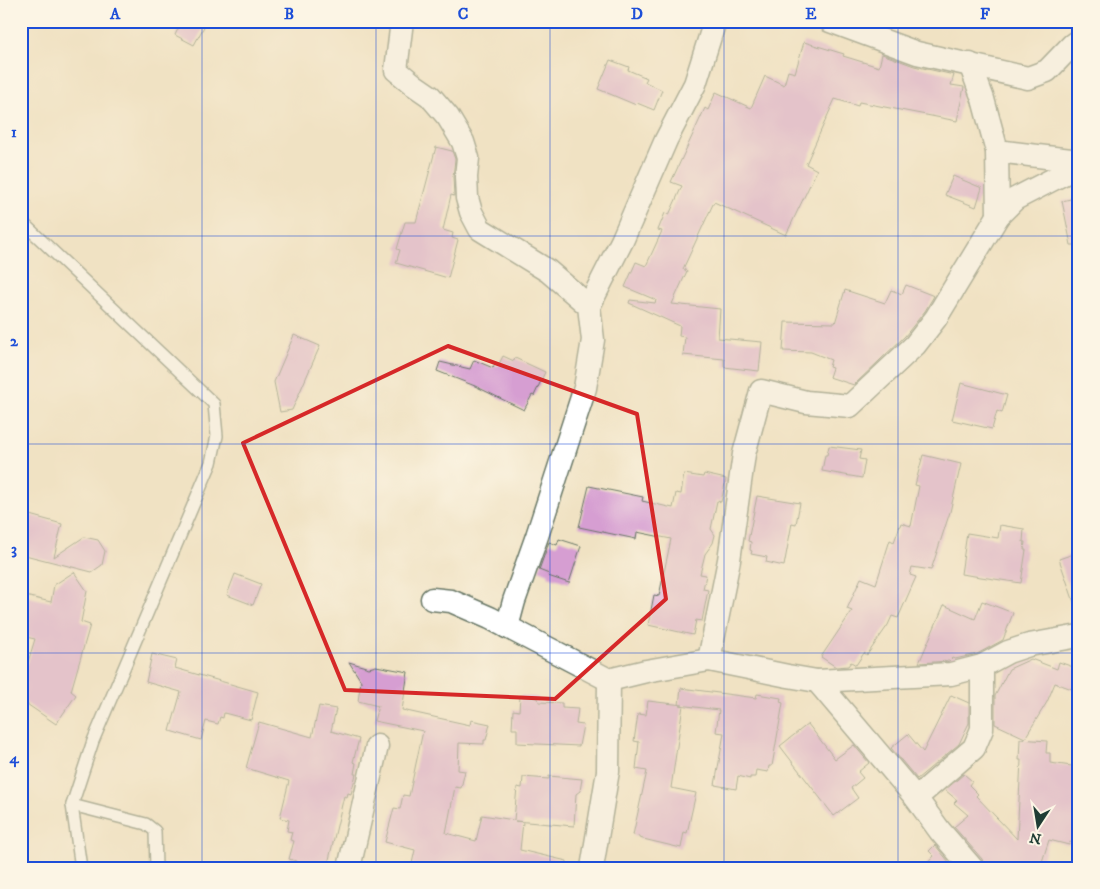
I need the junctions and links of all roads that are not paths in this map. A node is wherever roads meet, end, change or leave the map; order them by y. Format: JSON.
{"nodes":[{"id":1,"x":402,"y":21,"type":"edge"},
{"id":2,"x":715,"y":21,"type":"edge"},
{"id":3,"x":830,"y":21,"type":"edge"},
{"id":4,"x":1079,"y":40,"type":"edge"},
{"id":5,"x":970,"y":64,"type":"junction"},
{"id":6,"x":997,"y":151,"type":"junction"},
{"id":7,"x":1079,"y":161,"type":"edge"},
{"id":8,"x":1079,"y":168,"type":"edge"},
{"id":9,"x":998,"y":216,"type":"junction"},
{"id":10,"x":21,"y":221,"type":"edge"},
{"id":11,"x":589,"y":306,"type":"junction"},
{"id":12,"x":432,"y":598,"type":"dead end"},
{"id":13,"x":507,"y":627,"type":"junction"},
{"id":14,"x":1079,"y":636,"type":"edge"},
{"id":15,"x":709,"y":660,"type":"junction"},
{"id":16,"x":982,"y":666,"type":"junction"},
{"id":17,"x":610,"y":680,"type":"junction"},
{"id":18,"x":817,"y":681,"type":"junction"},
{"id":19,"x":377,"y":746,"type":"dead end"},
{"id":20,"x":916,"y":798,"type":"junction"},
{"id":21,"x":72,"y":805,"type":"junction"},
{"id":22,"x":81,"y":868,"type":"edge"},
{"id":23,"x":156,"y":868,"type":"edge"},
{"id":24,"x":349,"y":868,"type":"edge"},
{"id":25,"x":592,"y":868,"type":"edge"},
{"id":26,"x":972,"y":868,"type":"edge"}],
"edges":[{"from":1,"to":11,"type":"street"},
{"from":2,"to":11,"type":"street"},
{"from":3,"to":5,"type":"street"},
{"from":4,"to":5,"type":"street"},
{"from":5,"to":6,"type":"street"},
{"from":6,"to":7,"type":"street"},
{"from":6,"to":9,"type":"street"},
{"from":8,"to":9,"type":"street"},
{"from":9,"to":15,"type":"street"},
{"from":10,"to":21,"type":"lane"},
{"from":11,"to":13,"type":"street"},
{"from":12,"to":13,"type":"street"},
{"from":13,"to":17,"type":"street"},
{"from":14,"to":16,"type":"street"},
{"from":15,"to":17,"type":"street"},
{"from":15,"to":18,"type":"street"},
{"from":16,"to":18,"type":"street"},
{"from":16,"to":20,"type":"street"},
{"from":17,"to":25,"type":"street"},
{"from":18,"to":20,"type":"street"},
{"from":19,"to":24,"type":"street"},
{"from":20,"to":26,"type":"street"},
{"from":21,"to":22,"type":"lane"},
{"from":21,"to":23,"type":"lane"}]}
